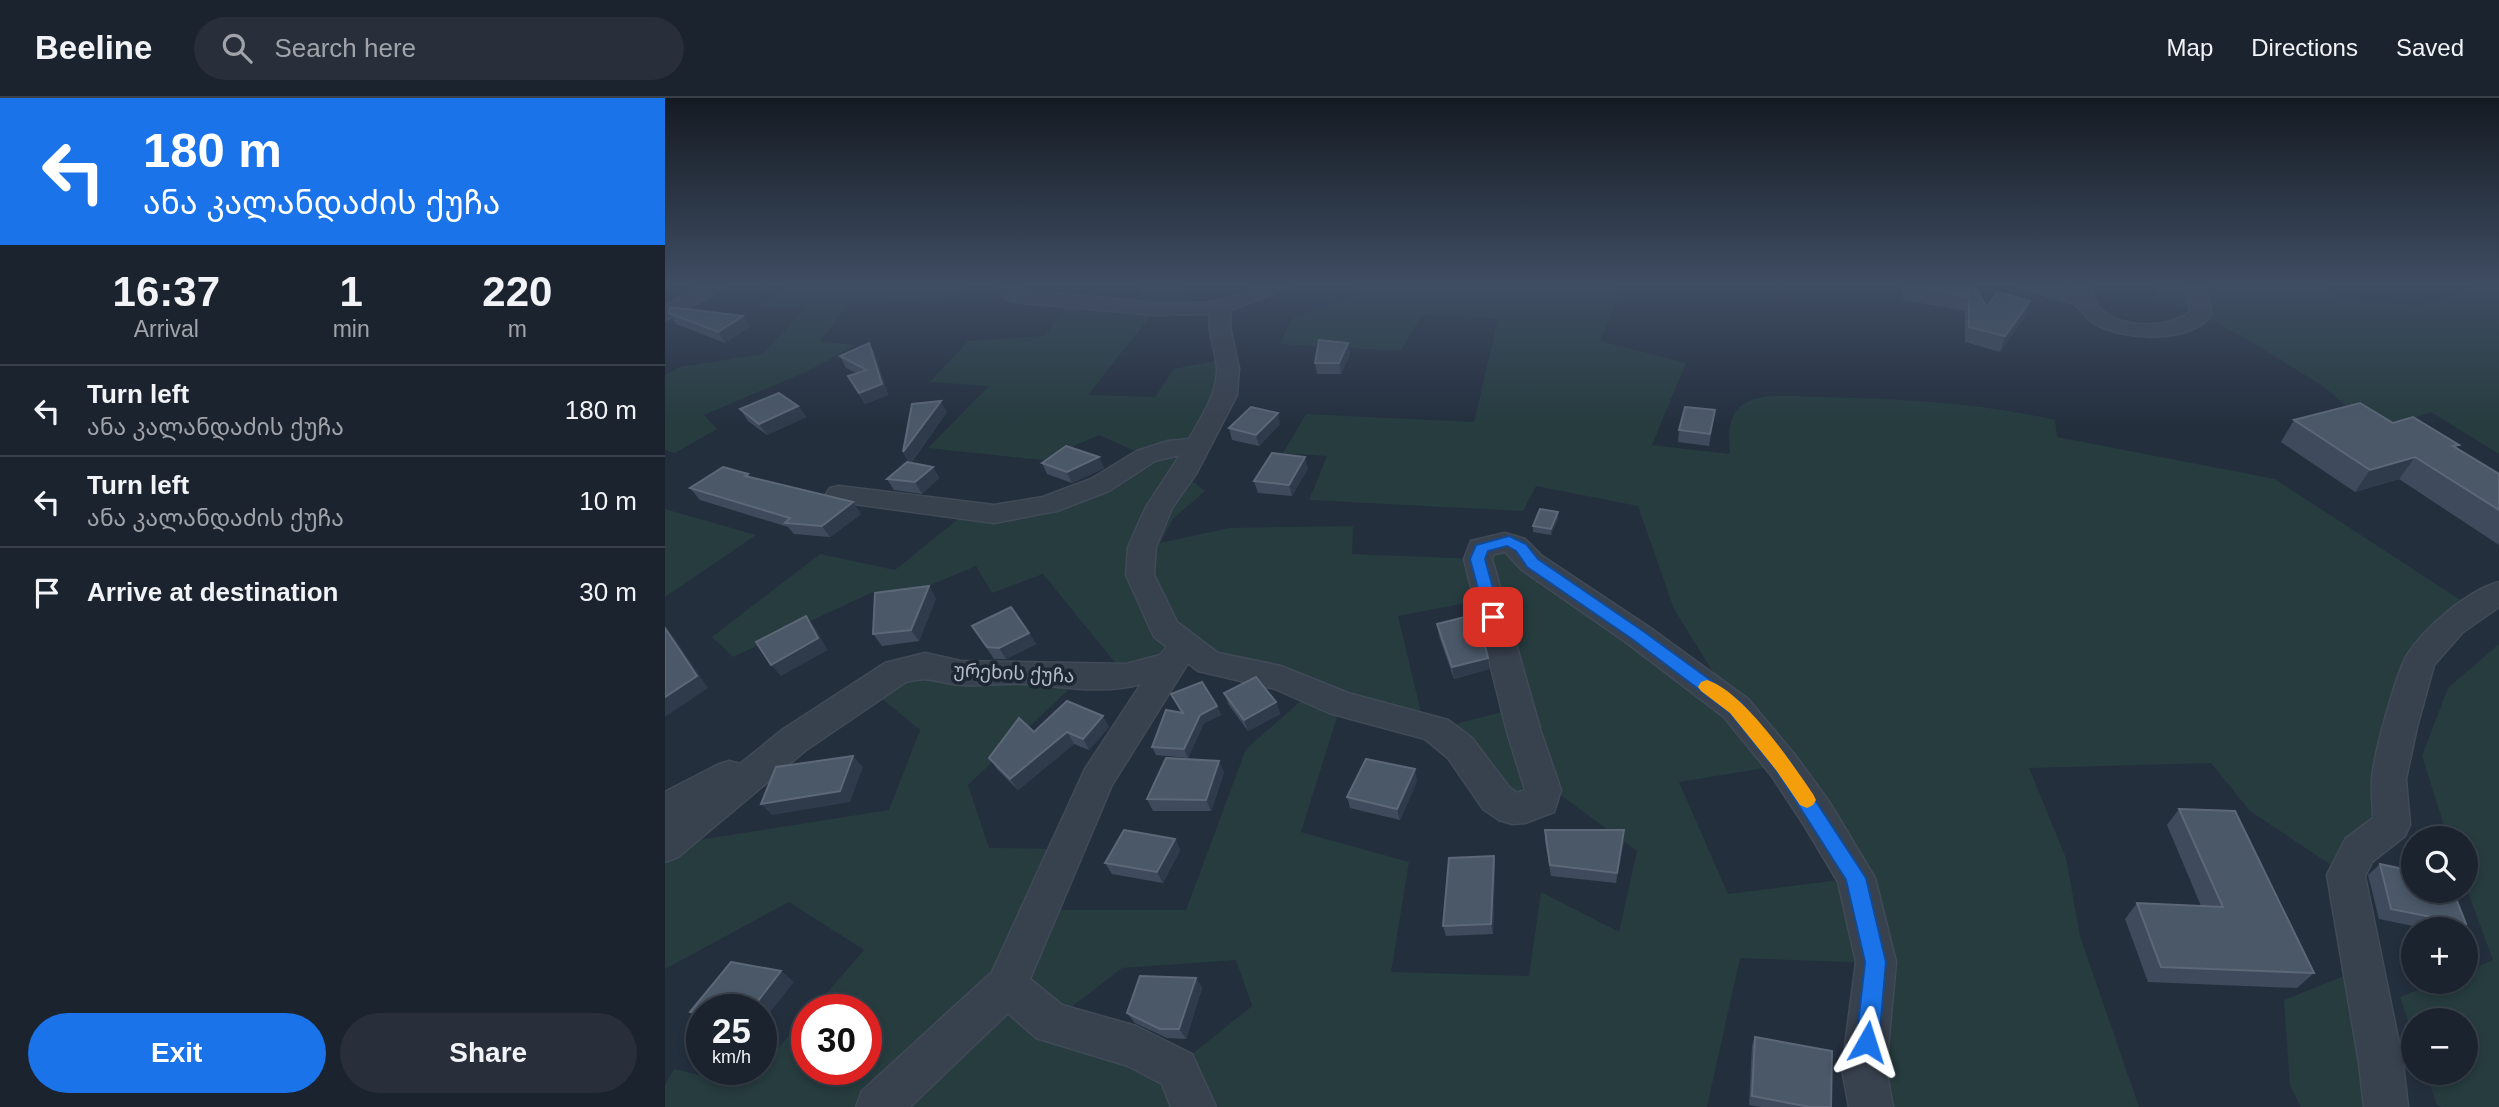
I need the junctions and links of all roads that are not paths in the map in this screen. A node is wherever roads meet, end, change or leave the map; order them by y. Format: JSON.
{"nodes":[{"id":1,"x":1220,"y":331,"type":"edge"},
{"id":2,"x":1198,"y":446,"type":"junction"},
{"id":3,"x":839,"y":494,"type":"dead end"},
{"id":4,"x":2499,"y":592,"type":"edge"},
{"id":5,"x":1178,"y":654,"type":"junction"},
{"id":6,"x":794,"y":740,"type":"junction"},
{"id":7,"x":665,"y":810,"type":"edge"},
{"id":8,"x":665,"y":846,"type":"edge"},
{"id":9,"x":1007,"y":986,"type":"junction"},
{"id":10,"x":878,"y":1107,"type":"edge"},
{"id":11,"x":1194,"y":1107,"type":"edge"},
{"id":12,"x":1871,"y":1107,"type":"edge"},
{"id":13,"x":2386,"y":1107,"type":"edge"}],
"edges":[{"from":1,"to":2,"type":"street"},
{"from":2,"to":3,"type":"street"},
{"from":2,"to":5,"type":"street"},
{"from":4,"to":13,"type":"street"},
{"from":5,"to":6,"type":"street","name":"ურეხის ქუჩა"},
{"from":5,"to":9,"type":"street"},
{"from":5,"to":12,"type":"street"},
{"from":6,"to":7,"type":"street","name":"ურეხის ქუჩა"},
{"from":6,"to":8,"type":"street","name":"ურეხის ქუჩა"},
{"from":9,"to":10,"type":"street"},
{"from":9,"to":11,"type":"street"}]}
